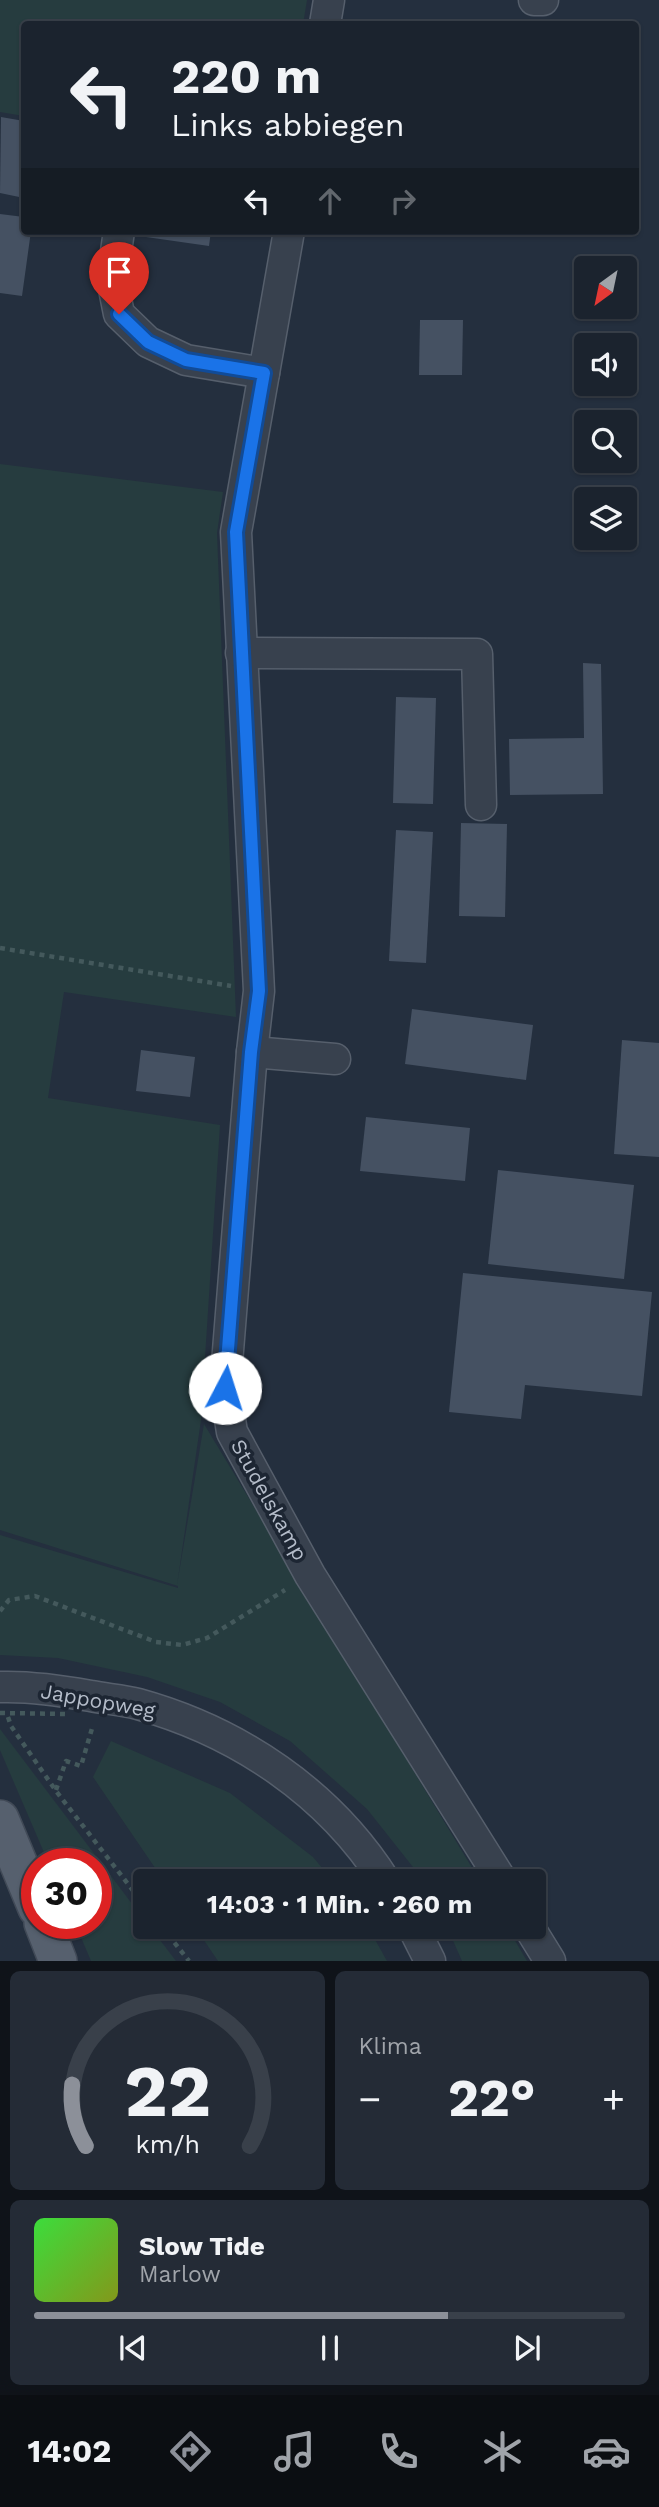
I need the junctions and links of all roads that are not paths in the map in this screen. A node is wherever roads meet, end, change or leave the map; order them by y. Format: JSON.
{"nodes":[{"id":1,"x":329,"y":0,"type":"edge"},
{"id":2,"x":534,"y":0,"type":"edge"},
{"id":3,"x":543,"y":0,"type":"edge"},
{"id":4,"x":326,"y":21,"type":"edge"},
{"id":5,"x":118,"y":235,"type":"edge"},
{"id":6,"x":288,"y":235,"type":"edge"},
{"id":7,"x":264,"y":373,"type":"junction"},
{"id":8,"x":241,"y":653,"type":"junction"},
{"id":9,"x":481,"y":805,"type":"dead end"},
{"id":10,"x":251,"y":1052,"type":"junction"},
{"id":11,"x":335,"y":1059,"type":"dead end"},
{"id":12,"x":2,"y":1695,"type":"edge"},
{"id":13,"x":0,"y":1819,"type":"edge"},
{"id":14,"x":377,"y":1869,"type":"edge"},
{"id":15,"x":494,"y":1869,"type":"edge"},
{"id":16,"x":21,"y":1870,"type":"edge"},
{"id":17,"x":49,"y":1939,"type":"edge"},
{"id":18,"x":419,"y":1939,"type":"edge"},
{"id":19,"x":536,"y":1939,"type":"edge"},
{"id":20,"x":58,"y":1961,"type":"edge"},
{"id":21,"x":430,"y":1961,"type":"edge"},
{"id":22,"x":550,"y":1961,"type":"edge"}],
"edges":[{"from":1,"to":4,"type":"street"},
{"from":2,"to":3,"type":"street"},
{"from":5,"to":7,"type":"street"},
{"from":6,"to":7,"type":"street","name":"Studelskamp"},
{"from":7,"to":8,"type":"street","name":"Studelskamp"},
{"from":8,"to":9,"type":"street"},
{"from":8,"to":10,"type":"street","name":"Studelskamp"},
{"from":10,"to":11,"type":"street"},
{"from":10,"to":15,"type":"street","name":"Studelskamp"},
{"from":12,"to":14,"type":"street","name":"Jappopweg"},
{"from":13,"to":16,"type":"main road"},
{"from":17,"to":20,"type":"main road"},
{"from":18,"to":21,"type":"street"},
{"from":19,"to":22,"type":"street"}]}
